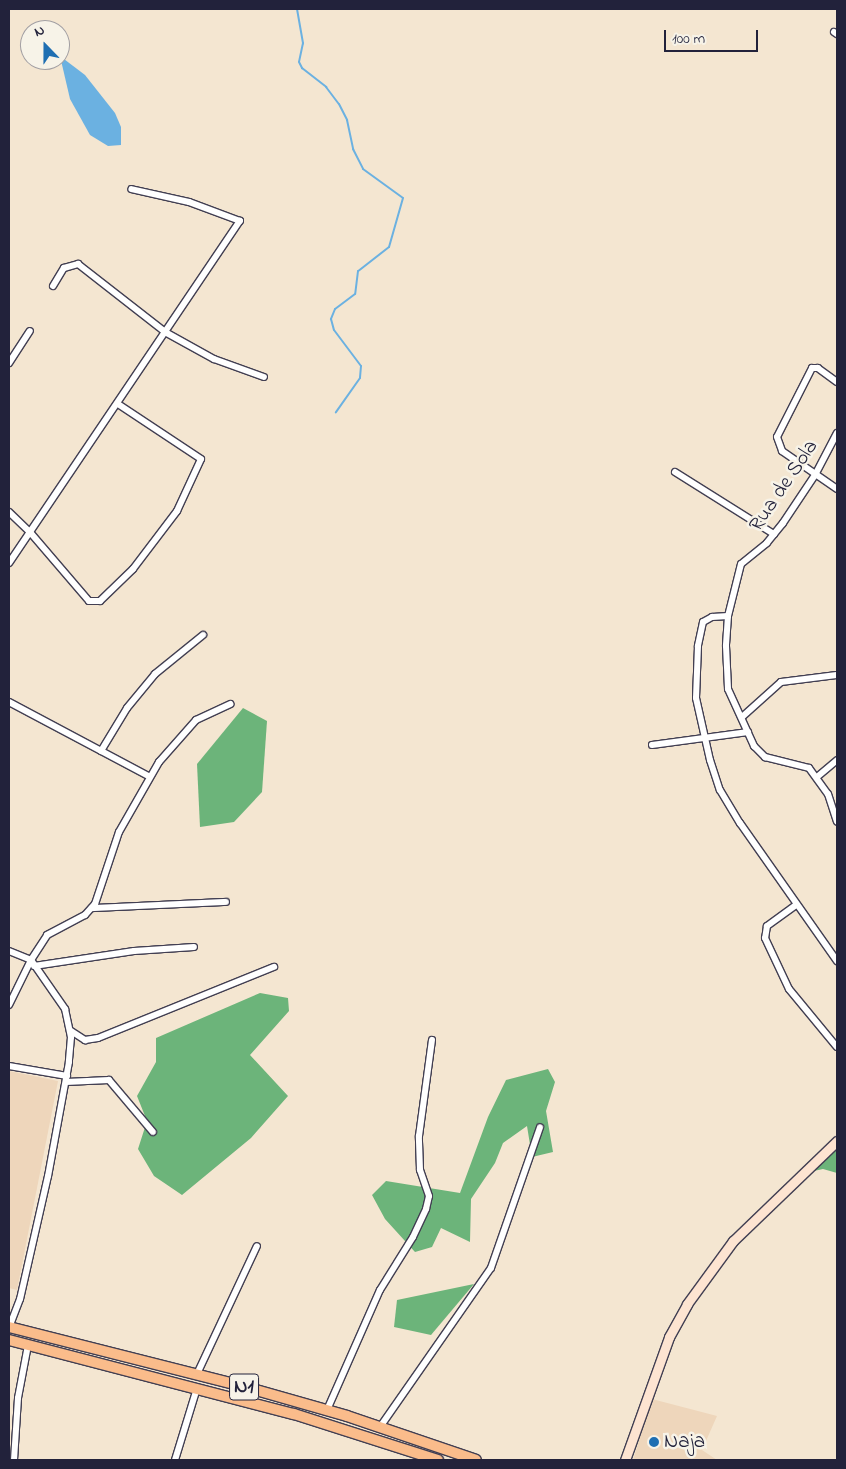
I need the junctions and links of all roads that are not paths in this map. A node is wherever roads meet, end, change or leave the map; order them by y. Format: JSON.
{"nodes":[{"id":1,"x":131,"y":189,"type":"dead end"},
{"id":2,"x":54,"y":286,"type":"dead end"},
{"id":3,"x":30,"y":331,"type":"dead end"},
{"id":4,"x":165,"y":332,"type":"junction"},
{"id":5,"x":9,"y":363,"type":"edge"},
{"id":6,"x":264,"y":377,"type":"dead end"},
{"id":7,"x":837,"y":382,"type":"edge"},
{"id":8,"x":118,"y":404,"type":"junction"},
{"id":9,"x":837,"y":434,"type":"edge"},
{"id":10,"x":675,"y":472,"type":"dead end"},
{"id":11,"x":816,"y":474,"type":"junction"},
{"id":12,"x":837,"y":489,"type":"edge"},
{"id":13,"x":9,"y":512,"type":"edge"},
{"id":14,"x":29,"y":531,"type":"junction"},
{"id":15,"x":774,"y":534,"type":"junction"},
{"id":16,"x":9,"y":564,"type":"edge"},
{"id":17,"x":728,"y":616,"type":"junction"},
{"id":18,"x":203,"y":635,"type":"dead end"},
{"id":19,"x":837,"y":675,"type":"edge"},
{"id":20,"x":9,"y":702,"type":"edge"},
{"id":21,"x":230,"y":704,"type":"dead end"},
{"id":22,"x":742,"y":717,"type":"junction"},
{"id":23,"x":748,"y":732,"type":"junction"},
{"id":24,"x":704,"y":737,"type":"junction"},
{"id":25,"x":652,"y":745,"type":"dead end"},
{"id":26,"x":101,"y":751,"type":"junction"},
{"id":27,"x":837,"y":760,"type":"edge"},
{"id":28,"x":148,"y":776,"type":"junction"},
{"id":29,"x":817,"y":777,"type":"junction"},
{"id":30,"x":837,"y":822,"type":"edge"},
{"id":31,"x":226,"y":902,"type":"dead end"},
{"id":32,"x":796,"y":905,"type":"junction"},
{"id":33,"x":92,"y":908,"type":"junction"},
{"id":34,"x":194,"y":947,"type":"dead end"},
{"id":35,"x":9,"y":951,"type":"edge"},
{"id":36,"x":837,"y":961,"type":"edge"},
{"id":37,"x":33,"y":963,"type":"junction"},
{"id":38,"x":274,"y":967,"type":"dead end"},
{"id":39,"x":9,"y":1005,"type":"edge"},
{"id":40,"x":71,"y":1030,"type":"junction"},
{"id":41,"x":432,"y":1040,"type":"dead end"},
{"id":42,"x":837,"y":1047,"type":"edge"},
{"id":43,"x":9,"y":1066,"type":"edge"},
{"id":44,"x":66,"y":1079,"type":"junction"},
{"id":45,"x":540,"y":1128,"type":"dead end"},
{"id":46,"x":153,"y":1132,"type":"dead end"},
{"id":47,"x":837,"y":1140,"type":"edge"},
{"id":48,"x":257,"y":1246,"type":"dead end"},
{"id":49,"x":9,"y":1327,"type":"edge"},
{"id":50,"x":9,"y":1340,"type":"edge"},
{"id":51,"x":28,"y":1345,"type":"junction"},
{"id":52,"x":197,"y":1374,"type":"junction"},
{"id":53,"x":196,"y":1388,"type":"junction"},
{"id":54,"x":326,"y":1410,"type":"junction"},
{"id":55,"x":380,"y":1427,"type":"junction"},
{"id":56,"x":14,"y":1460,"type":"edge"},
{"id":57,"x":175,"y":1460,"type":"edge"},
{"id":58,"x":438,"y":1460,"type":"edge"},
{"id":59,"x":476,"y":1460,"type":"edge"},
{"id":60,"x":625,"y":1460,"type":"edge"}],
"edges":[{"from":1,"to":4,"type":"street"},
{"from":2,"to":4,"type":"street"},
{"from":3,"to":5,"type":"street"},
{"from":4,"to":6,"type":"street"},
{"from":4,"to":8,"type":"street"},
{"from":7,"to":11,"type":"street"},
{"from":8,"to":14,"type":"street"},
{"from":8,"to":14,"type":"street"},
{"from":9,"to":11,"type":"street","name":"Rua de Sola"},
{"from":10,"to":15,"type":"street"},
{"from":11,"to":12,"type":"street"},
{"from":11,"to":15,"type":"street","name":"Rua de Sola"},
{"from":13,"to":14,"type":"street"},
{"from":14,"to":16,"type":"street"},
{"from":15,"to":17,"type":"street","name":"Rua de Sola"},
{"from":17,"to":22,"type":"street","name":"Rua de Sola"},
{"from":17,"to":24,"type":"street"},
{"from":18,"to":26,"type":"street"},
{"from":19,"to":22,"type":"street"},
{"from":20,"to":26,"type":"street"},
{"from":21,"to":28,"type":"street"},
{"from":22,"to":23,"type":"street","name":"Rua de Sola"},
{"from":23,"to":24,"type":"street"},
{"from":23,"to":29,"type":"street","name":"Rua de Sola"},
{"from":24,"to":25,"type":"street"},
{"from":24,"to":32,"type":"street"},
{"from":26,"to":28,"type":"street"},
{"from":27,"to":29,"type":"street"},
{"from":28,"to":33,"type":"street"},
{"from":29,"to":30,"type":"street","name":"Rua de Sola"},
{"from":31,"to":33,"type":"street"},
{"from":32,"to":36,"type":"street"},
{"from":32,"to":42,"type":"street"},
{"from":33,"to":37,"type":"street"},
{"from":34,"to":37,"type":"street"},
{"from":35,"to":37,"type":"street"},
{"from":37,"to":39,"type":"street"},
{"from":37,"to":40,"type":"street"},
{"from":38,"to":40,"type":"street"},
{"from":40,"to":44,"type":"street"},
{"from":41,"to":54,"type":"street"},
{"from":43,"to":44,"type":"street"},
{"from":44,"to":46,"type":"street"},
{"from":44,"to":49,"type":"street"},
{"from":45,"to":55,"type":"street"},
{"from":47,"to":60,"type":"main road"},
{"from":48,"to":52,"type":"street"},
{"from":49,"to":52,"type":"main road","number":"N1"},
{"from":50,"to":51,"type":"main road","number":"N1"},
{"from":51,"to":53,"type":"main road","number":"N1"},
{"from":51,"to":56,"type":"street"},
{"from":52,"to":54,"type":"main road","number":"N1"},
{"from":53,"to":57,"type":"street"},
{"from":53,"to":58,"type":"main road","number":"N1"},
{"from":54,"to":55,"type":"main road","number":"N1"},
{"from":55,"to":59,"type":"main road","number":"N1"}]}
